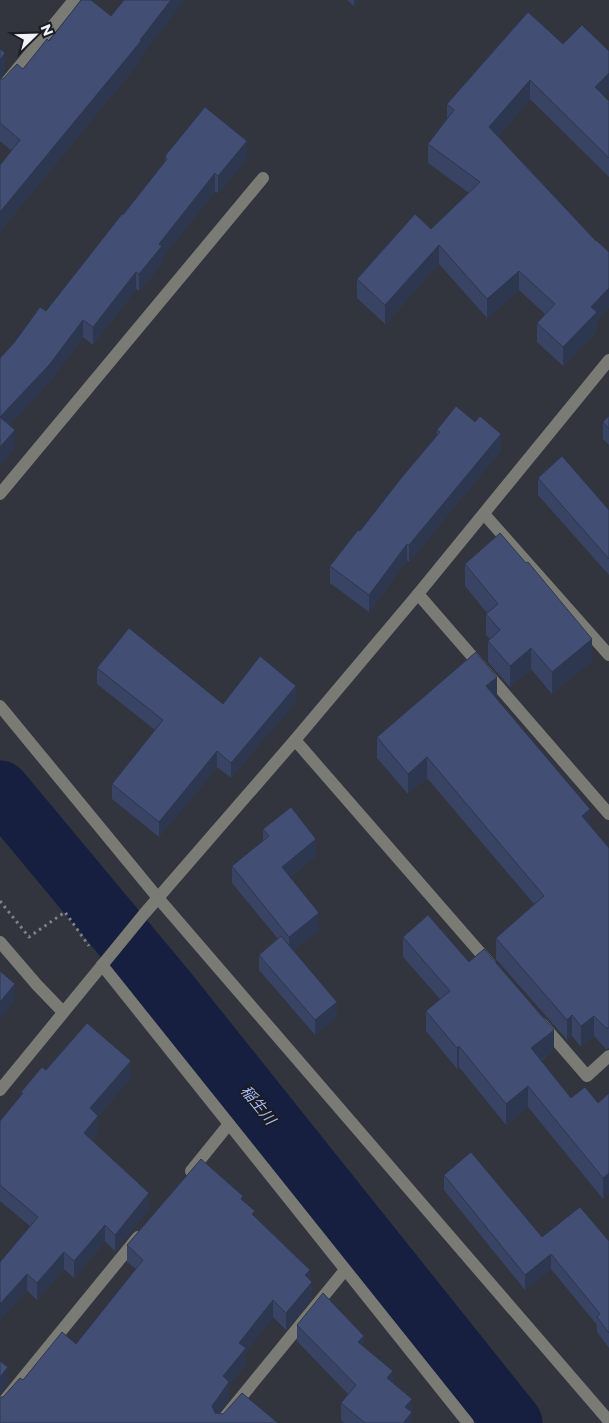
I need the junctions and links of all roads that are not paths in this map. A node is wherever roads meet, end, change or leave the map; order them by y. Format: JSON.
{"nodes":[{"id":1,"x":74,"y":0,"type":"edge"},
{"id":2,"x":0,"y":90,"type":"edge"},
{"id":3,"x":263,"y":178,"type":"dead end"},
{"id":4,"x":609,"y":360,"type":"edge"},
{"id":5,"x":0,"y":494,"type":"edge"},
{"id":6,"x":484,"y":514,"type":"junction"},
{"id":7,"x":418,"y":594,"type":"junction"},
{"id":8,"x":609,"y":655,"type":"edge"},
{"id":9,"x":0,"y":706,"type":"edge"},
{"id":10,"x":295,"y":740,"type":"junction"},
{"id":11,"x":609,"y":814,"type":"edge"},
{"id":12,"x":158,"y":898,"type":"junction"},
{"id":13,"x":0,"y":942,"type":"edge"},
{"id":14,"x":106,"y":961,"type":"junction"},
{"id":15,"x":496,"y":971,"type":"edge"},
{"id":16,"x":63,"y":1012,"type":"junction"},
{"id":17,"x":535,"y":1016,"type":"edge"},
{"id":18,"x":609,"y":1056,"type":"edge"},
{"id":19,"x":0,"y":1090,"type":"edge"},
{"id":20,"x":229,"y":1124,"type":"junction"},
{"id":21,"x":186,"y":1178,"type":"edge"},
{"id":22,"x":142,"y":1231,"type":"edge"},
{"id":23,"x":345,"y":1270,"type":"junction"},
{"id":24,"x":0,"y":1406,"type":"edge"},
{"id":25,"x":464,"y":1421,"type":"edge"},
{"id":26,"x":609,"y":1421,"type":"edge"},
{"id":27,"x":220,"y":1423,"type":"edge"}],
"edges":[{"from":1,"to":2,"type":"street"},
{"from":3,"to":5,"type":"street"},
{"from":4,"to":6,"type":"street"},
{"from":6,"to":7,"type":"street"},
{"from":6,"to":8,"type":"street"},
{"from":7,"to":10,"type":"street"},
{"from":7,"to":11,"type":"street"},
{"from":9,"to":12,"type":"street"},
{"from":10,"to":12,"type":"street"},
{"from":10,"to":15,"type":"street"},
{"from":12,"to":14,"type":"street"},
{"from":12,"to":26,"type":"street"},
{"from":13,"to":16,"type":"street"},
{"from":14,"to":16,"type":"street"},
{"from":14,"to":20,"type":"street"},
{"from":16,"to":19,"type":"street"},
{"from":17,"to":18,"type":"street"},
{"from":20,"to":21,"type":"street"},
{"from":20,"to":23,"type":"street"},
{"from":22,"to":24,"type":"street"},
{"from":23,"to":25,"type":"street"},
{"from":23,"to":27,"type":"street"}]}
